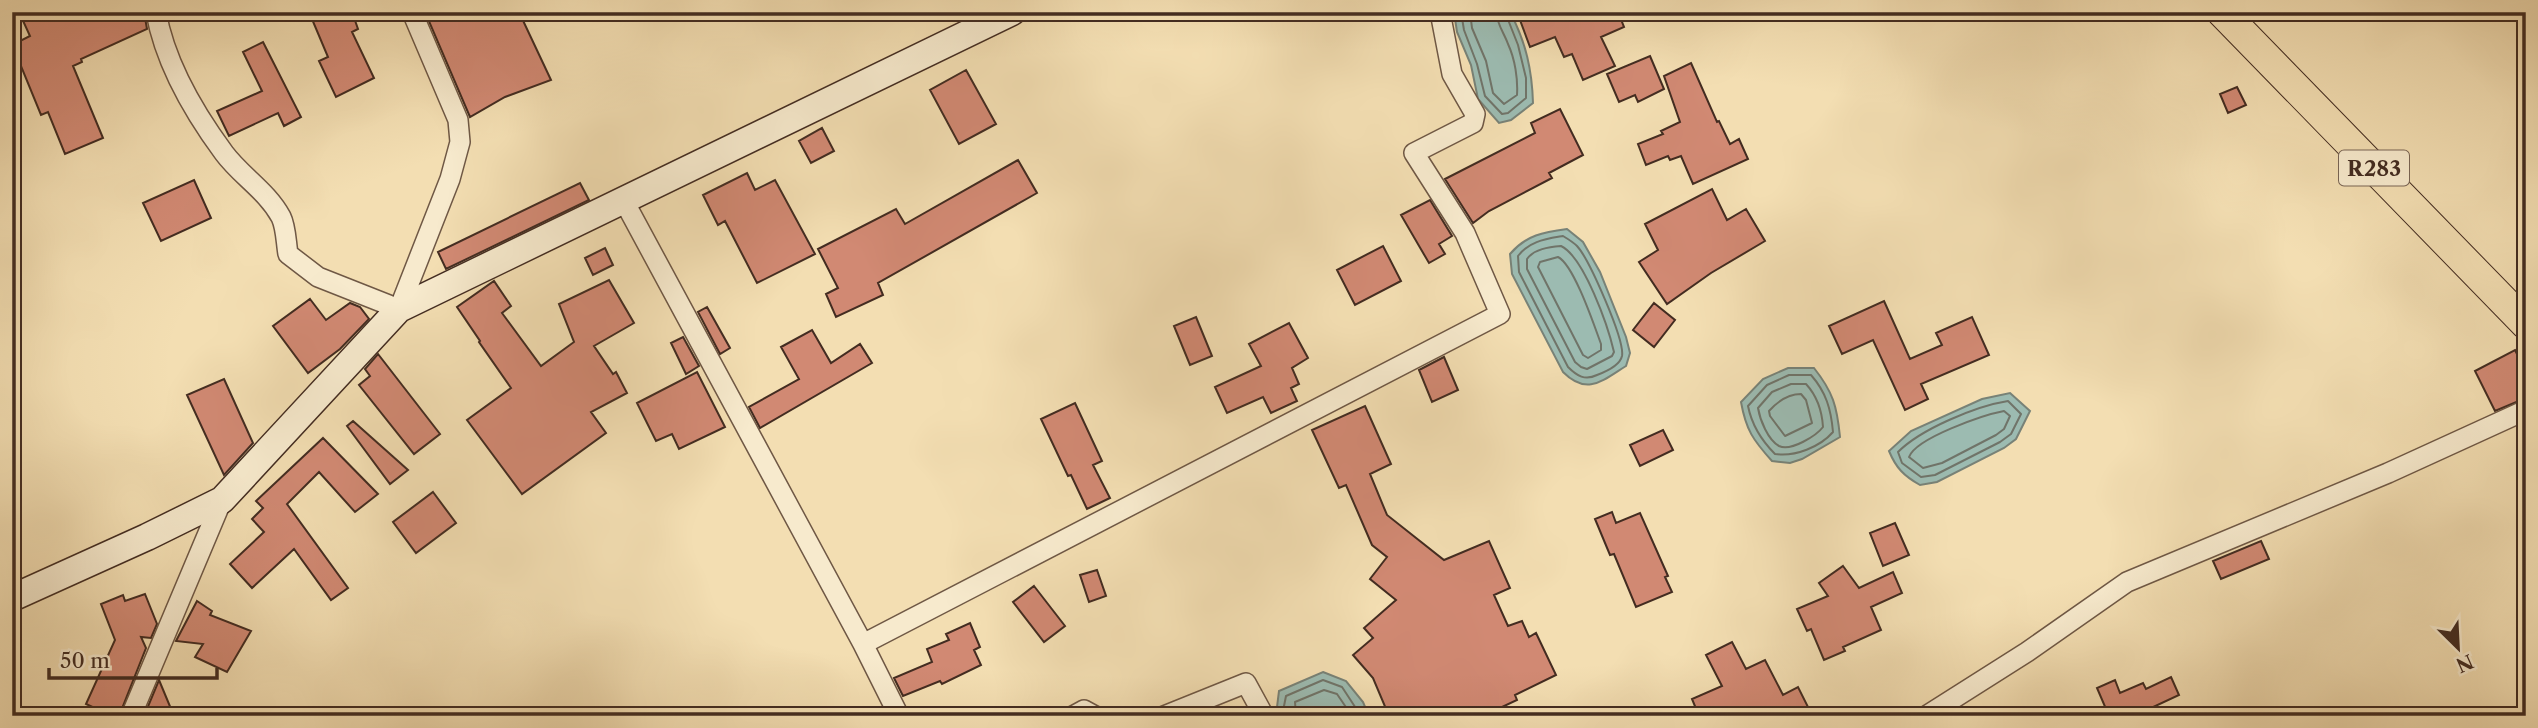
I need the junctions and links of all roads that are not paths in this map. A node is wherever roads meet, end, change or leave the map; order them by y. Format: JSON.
{"nodes":[{"id":1,"x":156,"y":12,"type":"edge"},
{"id":2,"x":412,"y":12,"type":"edge"},
{"id":3,"x":1012,"y":12,"type":"edge"},
{"id":4,"x":1440,"y":12,"type":"edge"},
{"id":5,"x":2222,"y":12,"type":"edge"},
{"id":6,"x":624,"y":201,"type":"junction"},
{"id":7,"x":399,"y":310,"type":"junction"},
{"id":8,"x":2526,"y":324,"type":"edge"},
{"id":9,"x":2526,"y":410,"type":"edge"},
{"id":10,"x":222,"y":500,"type":"junction"},
{"id":11,"x":12,"y":598,"type":"edge"},
{"id":12,"x":863,"y":644,"type":"junction"},
{"id":13,"x":131,"y":716,"type":"edge"},
{"id":14,"x":899,"y":716,"type":"edge"},
{"id":15,"x":1073,"y":716,"type":"edge"},
{"id":16,"x":1095,"y":716,"type":"edge"},
{"id":17,"x":1164,"y":716,"type":"edge"},
{"id":18,"x":1264,"y":716,"type":"edge"},
{"id":19,"x":1926,"y":716,"type":"edge"}],
"edges":[{"from":1,"to":7,"type":"street"},
{"from":2,"to":7,"type":"street"},
{"from":3,"to":6,"type":"street"},
{"from":4,"to":12,"type":"street"},
{"from":5,"to":8,"type":"main road","number":"R283"},
{"from":6,"to":7,"type":"street"},
{"from":6,"to":12,"type":"street"},
{"from":7,"to":10,"type":"street"},
{"from":9,"to":19,"type":"street"},
{"from":10,"to":11,"type":"street"},
{"from":10,"to":13,"type":"street"},
{"from":12,"to":14,"type":"street"},
{"from":15,"to":16,"type":"street"},
{"from":17,"to":18,"type":"street"}]}
